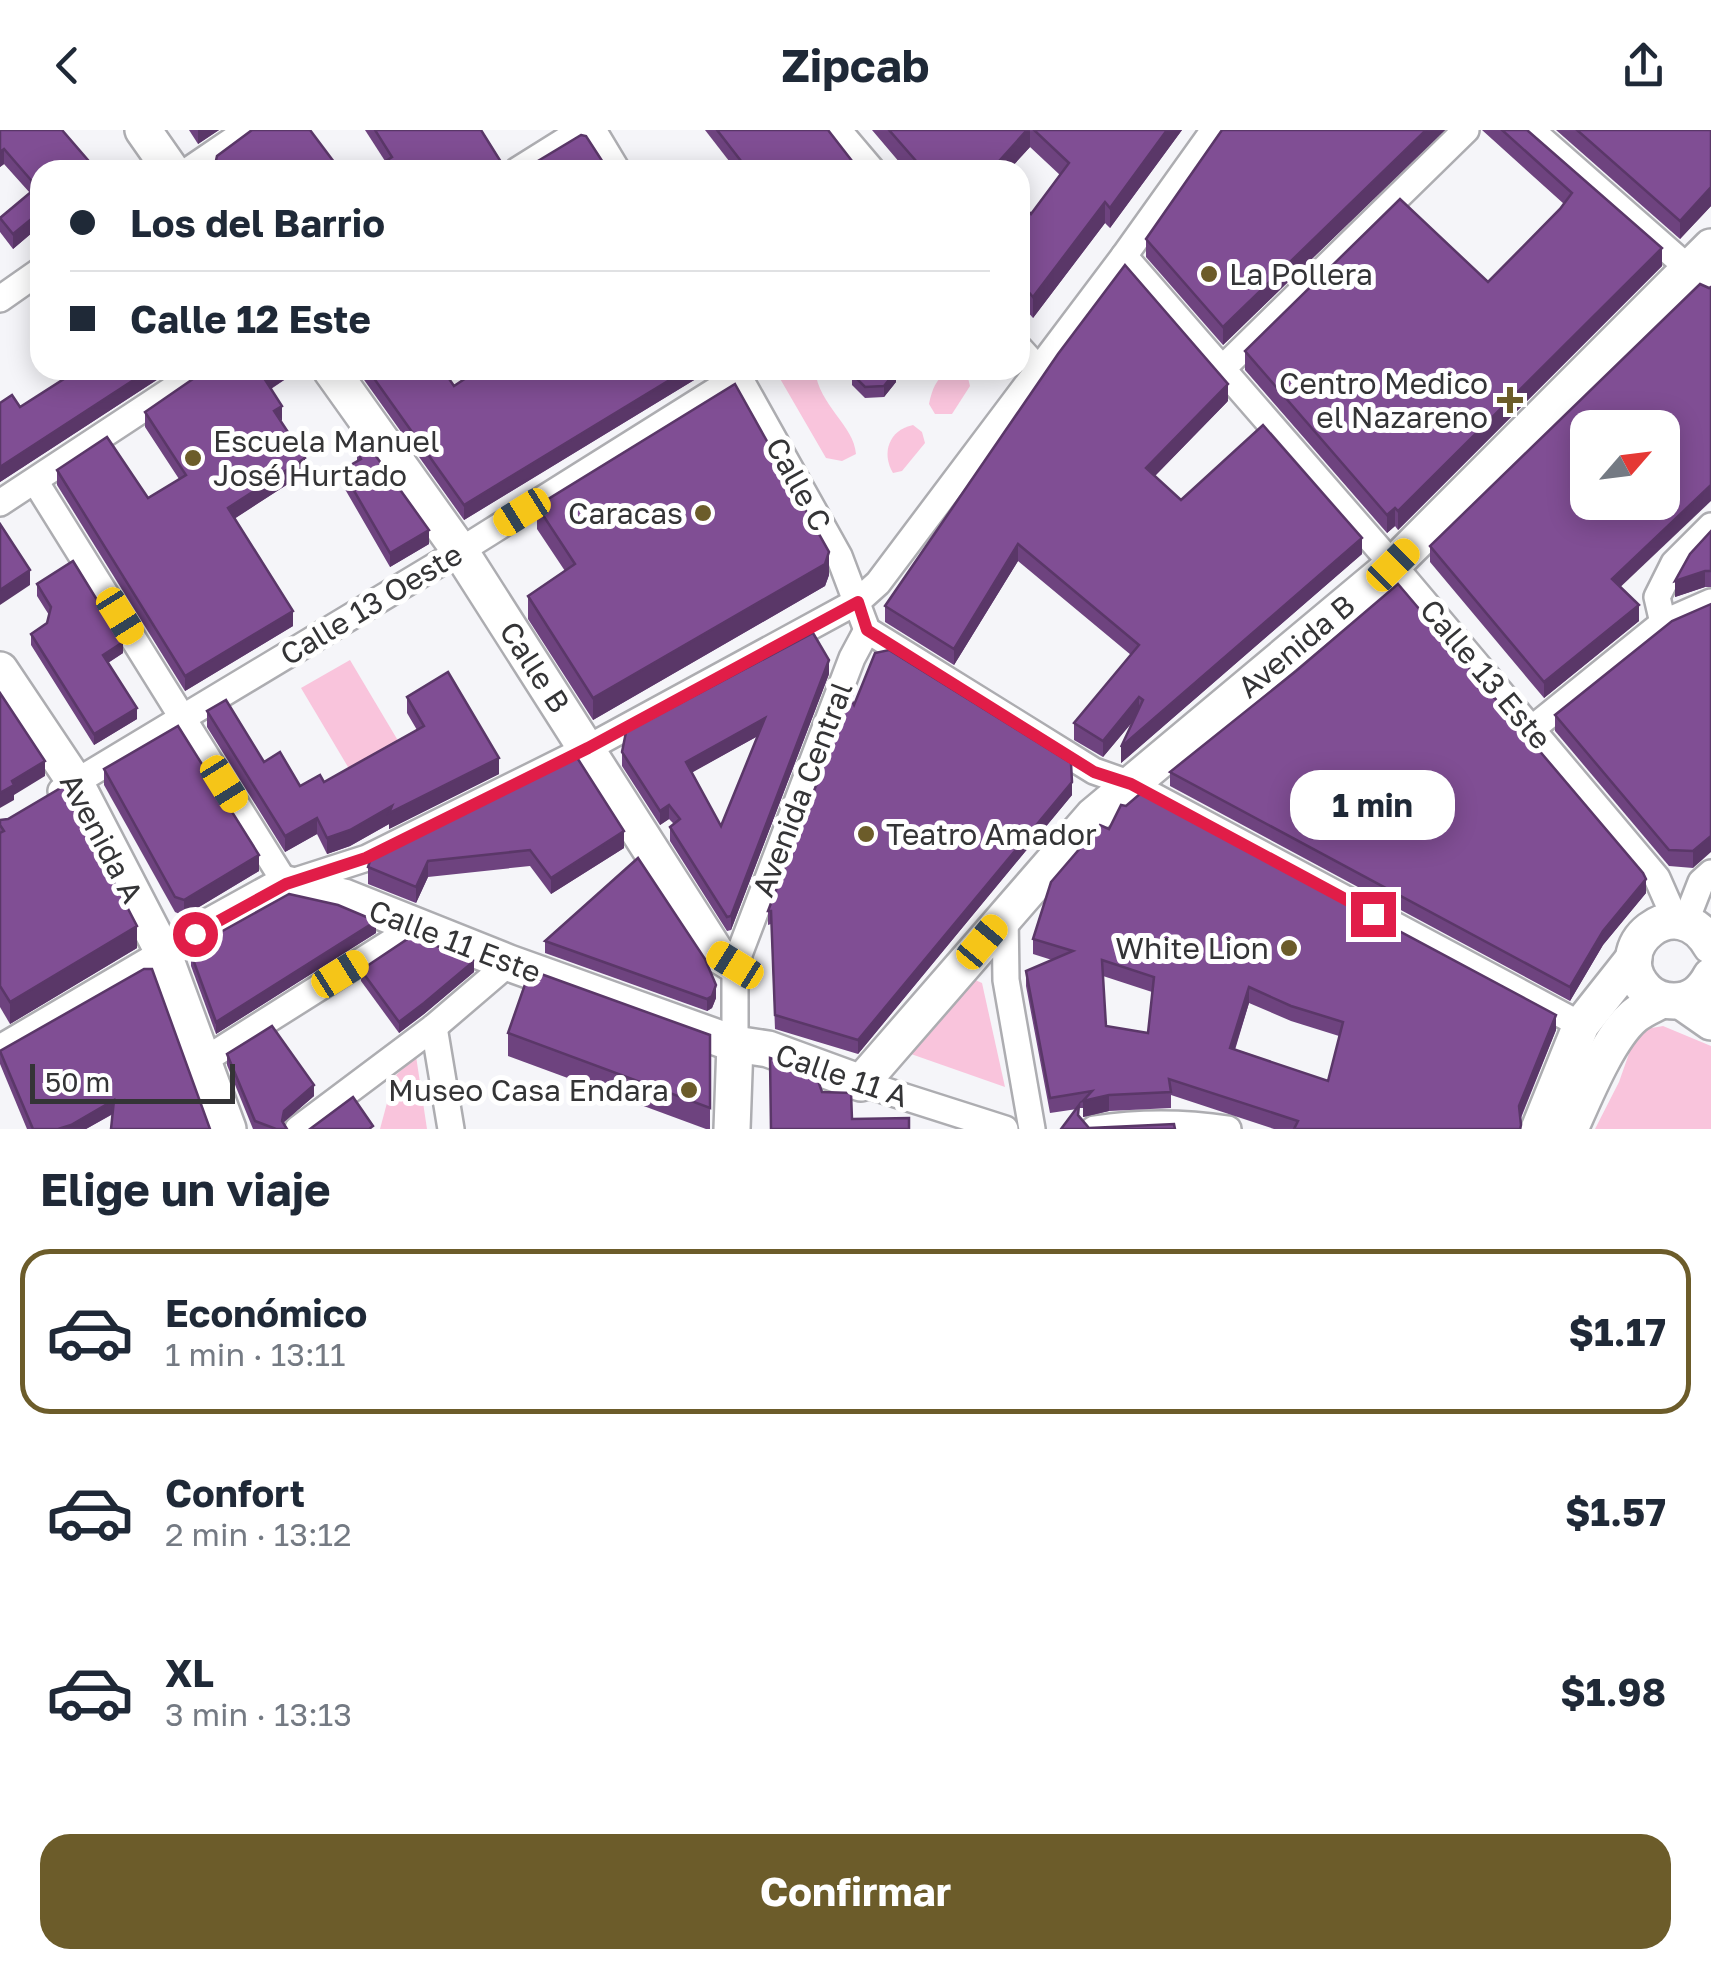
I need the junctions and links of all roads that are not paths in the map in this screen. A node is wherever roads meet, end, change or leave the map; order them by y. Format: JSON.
{"nodes":[{"id":1,"x":143,"y":130,"type":"edge"},
{"id":2,"x":248,"y":130,"type":"edge"},
{"id":3,"x":582,"y":130,"type":"edge"},
{"id":4,"x":593,"y":130,"type":"edge"},
{"id":5,"x":838,"y":130,"type":"edge"},
{"id":6,"x":1214,"y":130,"type":"edge"},
{"id":7,"x":1466,"y":130,"type":"edge"},
{"id":8,"x":1531,"y":130,"type":"edge"},
{"id":9,"x":163,"y":160,"type":"edge"},
{"id":10,"x":204,"y":160,"type":"edge"},
{"id":11,"x":534,"y":160,"type":"edge"},
{"id":12,"x":611,"y":160,"type":"edge"},
{"id":13,"x":864,"y":160,"type":"edge"},
{"id":14,"x":1124,"y":256,"type":"junction"},
{"id":15,"x":1704,"y":268,"type":"edge"},
{"id":16,"x":30,"y":279,"type":"edge"},
{"id":17,"x":0,"y":299,"type":"edge"},
{"id":18,"x":1030,"y":360,"type":"edge"},
{"id":19,"x":1222,"y":369,"type":"junction"},
{"id":20,"x":1039,"y":370,"type":"junction"},
{"id":21,"x":187,"y":380,"type":"edge"},
{"id":22,"x":338,"y":380,"type":"edge"},
{"id":23,"x":726,"y":380,"type":"edge"},
{"id":24,"x":741,"y":380,"type":"edge"},
{"id":25,"x":35,"y":480,"type":"junction"},
{"id":26,"x":0,"y":504,"type":"edge"},
{"id":27,"x":1711,"y":526,"type":"edge"},
{"id":28,"x":460,"y":551,"type":"junction"},
{"id":29,"x":1393,"y":565,"type":"junction"},
{"id":30,"x":858,"y":602,"type":"junction"},
{"id":31,"x":1711,"y":602,"type":"edge"},
{"id":32,"x":1664,"y":623,"type":"junction"},
{"id":33,"x":867,"y":630,"type":"junction"},
{"id":34,"x":0,"y":670,"type":"edge"},
{"id":35,"x":184,"y":717,"type":"junction"},
{"id":36,"x":1533,"y":728,"type":"junction"},
{"id":37,"x":588,"y":748,"type":"junction"},
{"id":38,"x":1131,"y":784,"type":"junction"},
{"id":39,"x":60,"y":791,"type":"junction"},
{"id":40,"x":1711,"y":874,"type":"edge"},
{"id":41,"x":286,"y":884,"type":"junction"},
{"id":42,"x":1006,"y":913,"type":"junction"},
{"id":43,"x":409,"y":924,"type":"junction"},
{"id":44,"x":1691,"y":930,"type":"edge"},
{"id":45,"x":162,"y":952,"type":"junction"},
{"id":46,"x":1634,"y":958,"type":"junction"},
{"id":47,"x":509,"y":963,"type":"junction"},
{"id":48,"x":735,"y":965,"type":"junction"},
{"id":49,"x":1694,"y":989,"type":"edge"},
{"id":50,"x":1711,"y":1022,"type":"edge"},
{"id":51,"x":1581,"y":1025,"type":"junction"},
{"id":52,"x":434,"y":1027,"type":"junction"},
{"id":53,"x":735,"y":1044,"type":"junction"},
{"id":54,"x":0,"y":1048,"type":"edge"},
{"id":55,"x":203,"y":1061,"type":"junction"},
{"id":56,"x":861,"y":1083,"type":"junction"},
{"id":57,"x":228,"y":1129,"type":"edge"},
{"id":58,"x":298,"y":1129,"type":"edge"},
{"id":59,"x":451,"y":1129,"type":"edge"},
{"id":60,"x":732,"y":1129,"type":"edge"},
{"id":61,"x":1005,"y":1129,"type":"edge"},
{"id":62,"x":1032,"y":1129,"type":"edge"},
{"id":63,"x":1094,"y":1129,"type":"edge"},
{"id":64,"x":1228,"y":1129,"type":"edge"},
{"id":65,"x":1539,"y":1129,"type":"edge"},
{"id":66,"x":1570,"y":1129,"type":"edge"}],
"edges":[{"from":1,"to":9,"type":"street"},
{"from":2,"to":10,"type":"street"},
{"from":3,"to":11,"type":"street"},
{"from":4,"to":12,"type":"street"},
{"from":5,"to":13,"type":"street"},
{"from":6,"to":14,"type":"street"},
{"from":7,"to":19,"type":"street"},
{"from":8,"to":15,"type":"street"},
{"from":14,"to":19,"type":"street","name":"Calle 13 Este"},
{"from":14,"to":20,"type":"street"},
{"from":15,"to":29,"type":"street","name":"Avenida B"},
{"from":16,"to":17,"type":"street"},
{"from":18,"to":20,"type":"street"},
{"from":19,"to":29,"type":"street","name":"Calle 13 Este"},
{"from":20,"to":30,"type":"street"},
{"from":21,"to":25,"type":"street"},
{"from":22,"to":28,"type":"street","name":"Calle B"},
{"from":23,"to":28,"type":"street","name":"Calle 13 Oeste"},
{"from":24,"to":30,"type":"street","name":"Calle C"},
{"from":25,"to":26,"type":"street"},
{"from":25,"to":35,"type":"street"},
{"from":27,"to":32,"type":"street"},
{"from":28,"to":35,"type":"street","name":"Calle 13 Oeste"},
{"from":28,"to":37,"type":"street","name":"Calle B"},
{"from":29,"to":36,"type":"street","name":"Calle 13 Este"},
{"from":29,"to":38,"type":"street","name":"Avenida B"},
{"from":30,"to":33,"type":"street","name":"Calle C"},
{"from":30,"to":37,"type":"street"},
{"from":31,"to":32,"type":"street"},
{"from":32,"to":36,"type":"street"},
{"from":33,"to":38,"type":"street"},
{"from":33,"to":48,"type":"street","name":"Avenida Central"},
{"from":34,"to":39,"type":"street","name":"Avenida A"},
{"from":35,"to":39,"type":"street","name":"Calle 13 Oeste"},
{"from":35,"to":41,"type":"street"},
{"from":36,"to":44,"type":"street","name":"Calle 13 Este"},
{"from":37,"to":41,"type":"street"},
{"from":37,"to":48,"type":"street","name":"Calle B"},
{"from":38,"to":42,"type":"street","name":"Avenida B"},
{"from":38,"to":51,"type":"street"},
{"from":39,"to":45,"type":"street","name":"Avenida A"},
{"from":40,"to":44,"type":"street"},
{"from":41,"to":43,"type":"street","name":"Calle 11 Este"},
{"from":41,"to":45,"type":"street"},
{"from":42,"to":56,"type":"street","name":"Avenida B"},
{"from":42,"to":62,"type":"street"},
{"from":43,"to":47,"type":"street","name":"Calle 11 Este"},
{"from":43,"to":55,"type":"street"},
{"from":44,"to":46,"type":"street"},
{"from":45,"to":54,"type":"street"},
{"from":45,"to":55,"type":"street","name":"Avenida A"},
{"from":46,"to":49,"type":"street"},
{"from":46,"to":51,"type":"street"},
{"from":47,"to":52,"type":"street"},
{"from":47,"to":53,"type":"street","name":"Calle 11 Este"},
{"from":48,"to":53,"type":"street","name":"Avenida Central"},
{"from":49,"to":50,"type":"street"},
{"from":49,"to":66,"type":"street"},
{"from":51,"to":65,"type":"street"},
{"from":52,"to":58,"type":"street"},
{"from":52,"to":59,"type":"street"},
{"from":53,"to":56,"type":"street","name":"Calle 11 A"},
{"from":53,"to":60,"type":"street","name":"Avenida Central"},
{"from":55,"to":57,"type":"street","name":"Avenida A"},
{"from":56,"to":61,"type":"street","name":"Calle 11 A"},
{"from":63,"to":64,"type":"street"}]}
